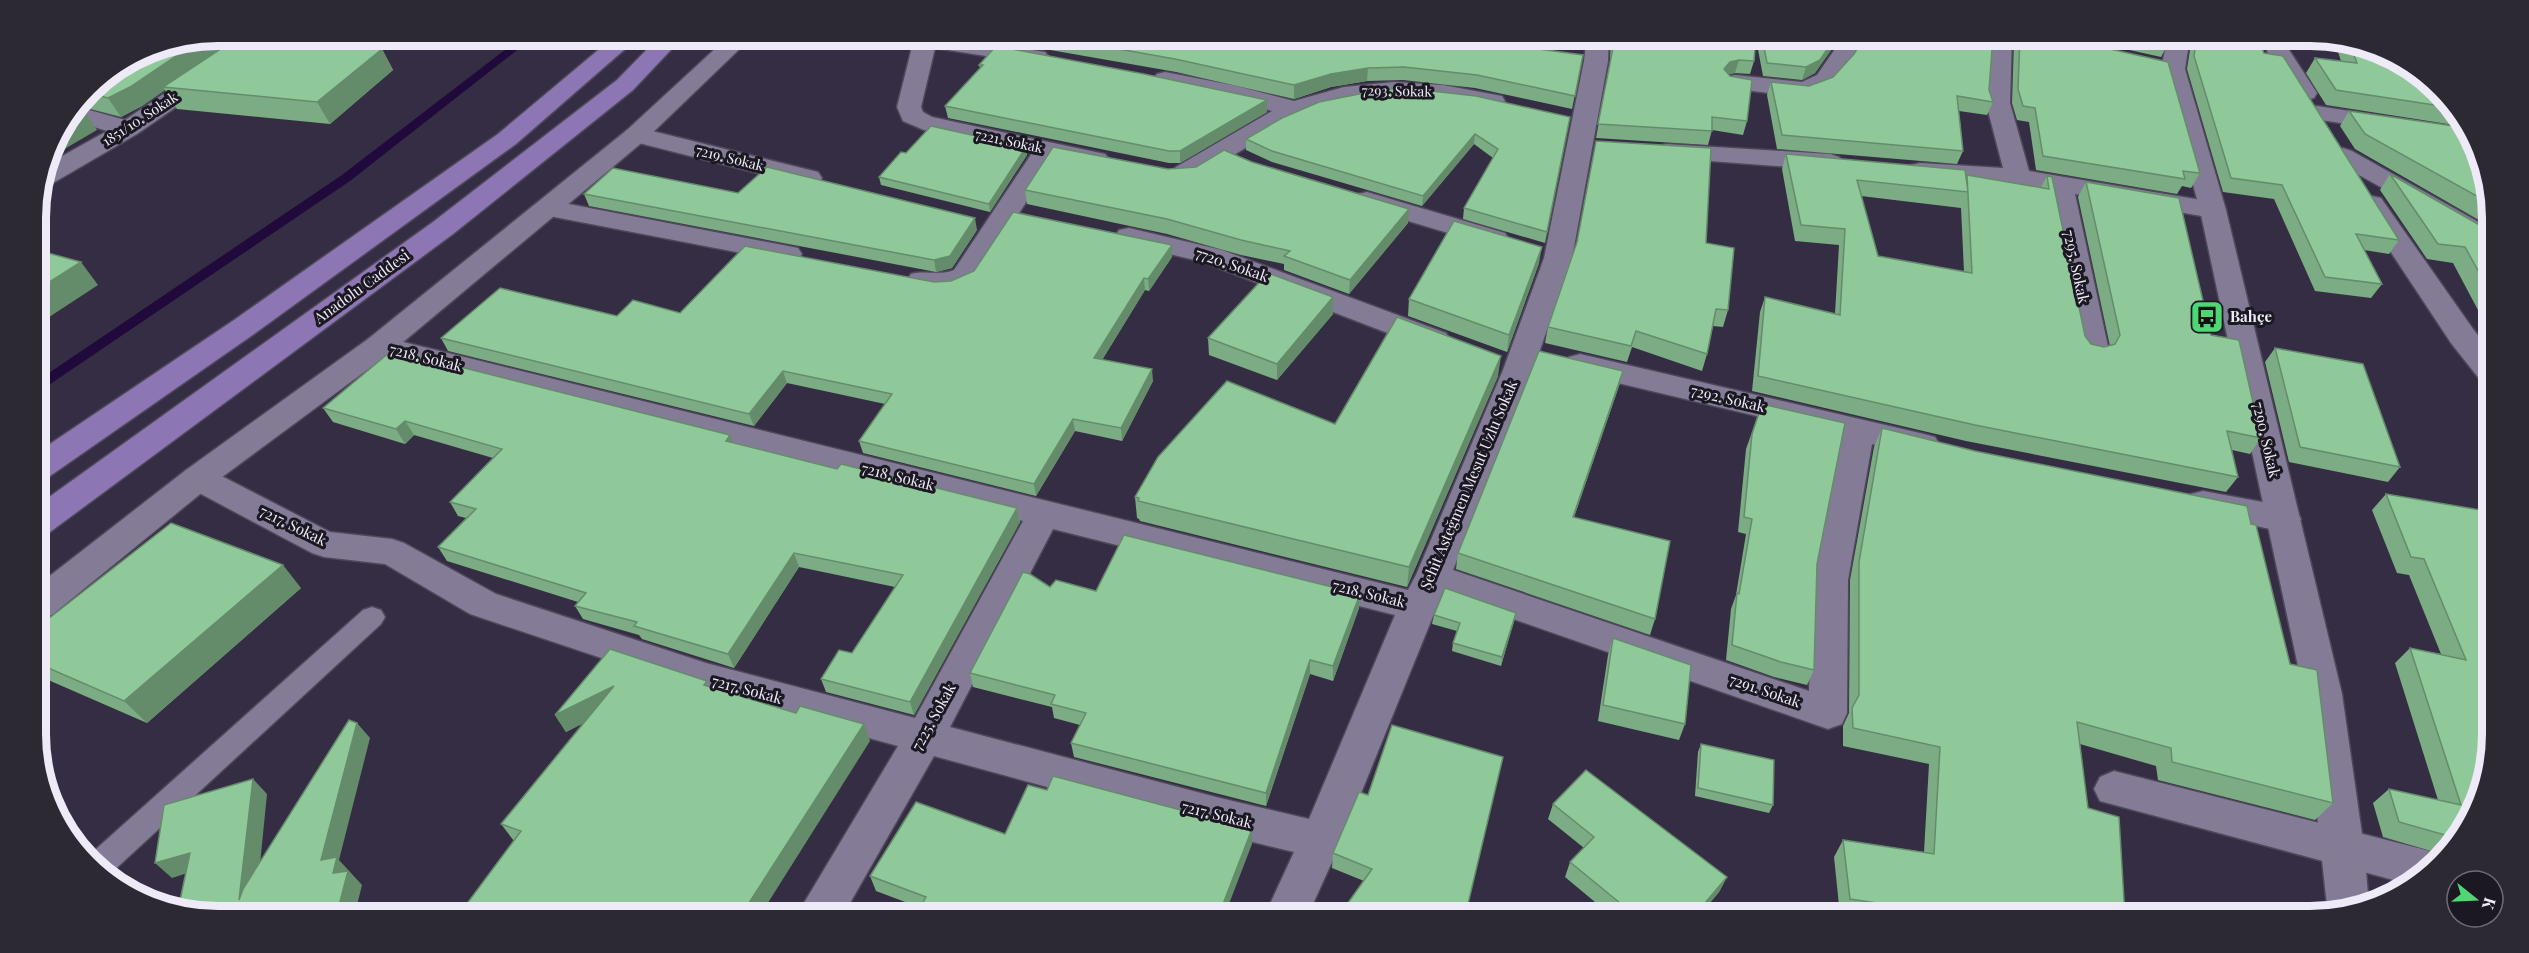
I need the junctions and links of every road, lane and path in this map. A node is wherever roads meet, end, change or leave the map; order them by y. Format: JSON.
{"nodes":[{"id":1,"x":249,"y":46,"type":"edge"},
{"id":2,"x":618,"y":46,"type":"edge"},
{"id":3,"x":663,"y":46,"type":"edge"},
{"id":4,"x":731,"y":46,"type":"edge"},
{"id":5,"x":923,"y":46,"type":"edge"},
{"id":6,"x":969,"y":46,"type":"edge"},
{"id":7,"x":1849,"y":46,"type":"edge"},
{"id":8,"x":2001,"y":46,"type":"edge"},
{"id":9,"x":2174,"y":46,"type":"edge"},
{"id":10,"x":2275,"y":46,"type":"edge"},
{"id":11,"x":1589,"y":52,"type":"edge"},
{"id":12,"x":1056,"y":60,"type":"edge"},
{"id":13,"x":1147,"y":76,"type":"edge"},
{"id":14,"x":1735,"y":82,"type":"edge"},
{"id":15,"x":1513,"y":106,"type":"edge"},
{"id":16,"x":1295,"y":109,"type":"junction"},
{"id":17,"x":2317,"y":113,"type":"junction"},
{"id":18,"x":81,"y":115,"type":"edge"},
{"id":19,"x":128,"y":129,"type":"junction"},
{"id":20,"x":636,"y":135,"type":"junction"},
{"id":21,"x":2460,"y":135,"type":"edge"},
{"id":22,"x":1047,"y":150,"type":"junction"},
{"id":23,"x":1639,"y":150,"type":"edge"},
{"id":24,"x":1223,"y":152,"type":"junction"},
{"id":25,"x":2343,"y":156,"type":"junction"},
{"id":26,"x":1114,"y":162,"type":"edge"},
{"id":27,"x":1850,"y":164,"type":"edge"},
{"id":28,"x":1252,"y":165,"type":"edge"},
{"id":29,"x":1898,"y":169,"type":"edge"},
{"id":30,"x":1158,"y":171,"type":"edge"},
{"id":31,"x":53,"y":172,"type":"edge"},
{"id":32,"x":2018,"y":177,"type":"junction"},
{"id":33,"x":828,"y":183,"type":"edge"},
{"id":34,"x":2059,"y":183,"type":"junction"},
{"id":35,"x":1342,"y":193,"type":"edge"},
{"id":36,"x":548,"y":208,"type":"junction"},
{"id":37,"x":2438,"y":208,"type":"junction"},
{"id":38,"x":2213,"y":210,"type":"junction"},
{"id":39,"x":2482,"y":214,"type":"edge"},
{"id":40,"x":1098,"y":230,"type":"edge"},
{"id":41,"x":2482,"y":236,"type":"edge"},
{"id":42,"x":1539,"y":252,"type":"junction"},
{"id":43,"x":819,"y":260,"type":"edge"},
{"id":44,"x":901,"y":276,"type":"edge"},
{"id":45,"x":2463,"y":336,"type":"junction"},
{"id":46,"x":2482,"y":338,"type":"edge"},
{"id":47,"x":379,"y":346,"type":"junction"},
{"id":48,"x":1462,"y":350,"type":"edge"},
{"id":49,"x":2094,"y":351,"type":"edge"},
{"id":50,"x":1513,"y":361,"type":"junction"},
{"id":51,"x":2482,"y":361,"type":"edge"},
{"id":52,"x":1858,"y":430,"type":"junction"},
{"id":53,"x":1956,"y":453,"type":"edge"},
{"id":54,"x":47,"y":462,"type":"edge"},
{"id":55,"x":198,"y":478,"type":"junction"},
{"id":56,"x":2174,"y":497,"type":"edge"},
{"id":57,"x":1044,"y":514,"type":"junction"},
{"id":58,"x":46,"y":517,"type":"edge"},
{"id":59,"x":2284,"y":519,"type":"junction"},
{"id":60,"x":1425,"y":591,"type":"junction"},
{"id":61,"x":46,"y":599,"type":"edge"},
{"id":62,"x":372,"y":617,"type":"dead end"},
{"id":63,"x":924,"y":738,"type":"junction"},
{"id":64,"x":2114,"y":789,"type":"dead end"},
{"id":65,"x":1321,"y":840,"type":"junction"},
{"id":66,"x":2343,"y":848,"type":"junction"},
{"id":67,"x":103,"y":862,"type":"edge"},
{"id":68,"x":2419,"y":867,"type":"edge"},
{"id":69,"x":2348,"y":902,"type":"edge"},
{"id":70,"x":825,"y":906,"type":"edge"},
{"id":71,"x":1291,"y":906,"type":"edge"}],
"edges":[{"from":1,"to":19,"type":"street","name":"1851/10. Sokak"},
{"from":2,"to":54,"type":"highway"},
{"from":3,"to":58,"type":"highway","name":"Anadolu Caddesi"},
{"from":4,"to":20,"type":"street"},
{"from":5,"to":22,"type":"street","name":"7221. Sokak"},
{"from":6,"to":12,"type":"street"},
{"from":7,"to":14,"type":"street"},
{"from":8,"to":32,"type":"street"},
{"from":9,"to":38,"type":"street","name":"7290. Sokak"},
{"from":10,"to":17,"type":"street"},
{"from":11,"to":42,"type":"street","name":"Şehit Asteğmen Mesut Uzlu Sokak"},
{"from":13,"to":16,"type":"street"},
{"from":15,"to":16,"type":"street","name":"7293. Sokak"},
{"from":16,"to":24,"type":"street","name":"7293. Sokak"},
{"from":17,"to":21,"type":"street"},
{"from":17,"to":25,"type":"street"},
{"from":18,"to":19,"type":"street"},
{"from":19,"to":31,"type":"street","name":"1851/10. Sokak"},
{"from":20,"to":33,"type":"street","name":"7219. Sokak"},
{"from":20,"to":36,"type":"street"},
{"from":22,"to":26,"type":"street","name":"7221. Sokak"},
{"from":22,"to":44,"type":"street"},
{"from":23,"to":27,"type":"street"},
{"from":24,"to":28,"type":"street"},
{"from":24,"to":30,"type":"street"},
{"from":25,"to":37,"type":"street"},
{"from":25,"to":45,"type":"street"},
{"from":29,"to":32,"type":"street"},
{"from":32,"to":34,"type":"street"},
{"from":34,"to":38,"type":"street"},
{"from":34,"to":49,"type":"street","name":"7295. Sokak"},
{"from":35,"to":42,"type":"street"},
{"from":36,"to":43,"type":"street"},
{"from":36,"to":47,"type":"street"},
{"from":37,"to":39,"type":"street"},
{"from":37,"to":41,"type":"street"},
{"from":38,"to":59,"type":"street","name":"7290. Sokak"},
{"from":40,"to":48,"type":"street","name":"7720. Sokak"},
{"from":42,"to":50,"type":"street","name":"Şehit Asteğmen Mesut Uzlu Sokak"},
{"from":45,"to":46,"type":"street"},
{"from":45,"to":51,"type":"street"},
{"from":47,"to":55,"type":"street"},
{"from":47,"to":57,"type":"street","name":"7218. Sokak"},
{"from":50,"to":52,"type":"street","name":"7292. Sokak"},
{"from":50,"to":60,"type":"street","name":"Şehit Asteğmen Mesut Uzlu Sokak"},
{"from":52,"to":53,"type":"street","name":"7292. Sokak"},
{"from":52,"to":60,"type":"street","name":"7291. Sokak"},
{"from":55,"to":61,"type":"street"},
{"from":55,"to":63,"type":"street","name":"7217. Sokak"},
{"from":56,"to":59,"type":"street"},
{"from":57,"to":60,"type":"street","name":"7218. Sokak"},
{"from":57,"to":63,"type":"street","name":"7225. Sokak"},
{"from":59,"to":66,"type":"street","name":"7290. Sokak"},
{"from":60,"to":65,"type":"street","name":"Şehit Asteğmen Mesut Uzlu Sokak"},
{"from":62,"to":67,"type":"lane"},
{"from":63,"to":65,"type":"street","name":"7217. Sokak"},
{"from":63,"to":70,"type":"street","name":"7225. Sokak"},
{"from":64,"to":66,"type":"street"},
{"from":65,"to":71,"type":"street","name":"Şehit Asteğmen Mesut Uzlu Sokak"},
{"from":66,"to":68,"type":"street"},
{"from":66,"to":69,"type":"street","name":"7290. Sokak"}]}
